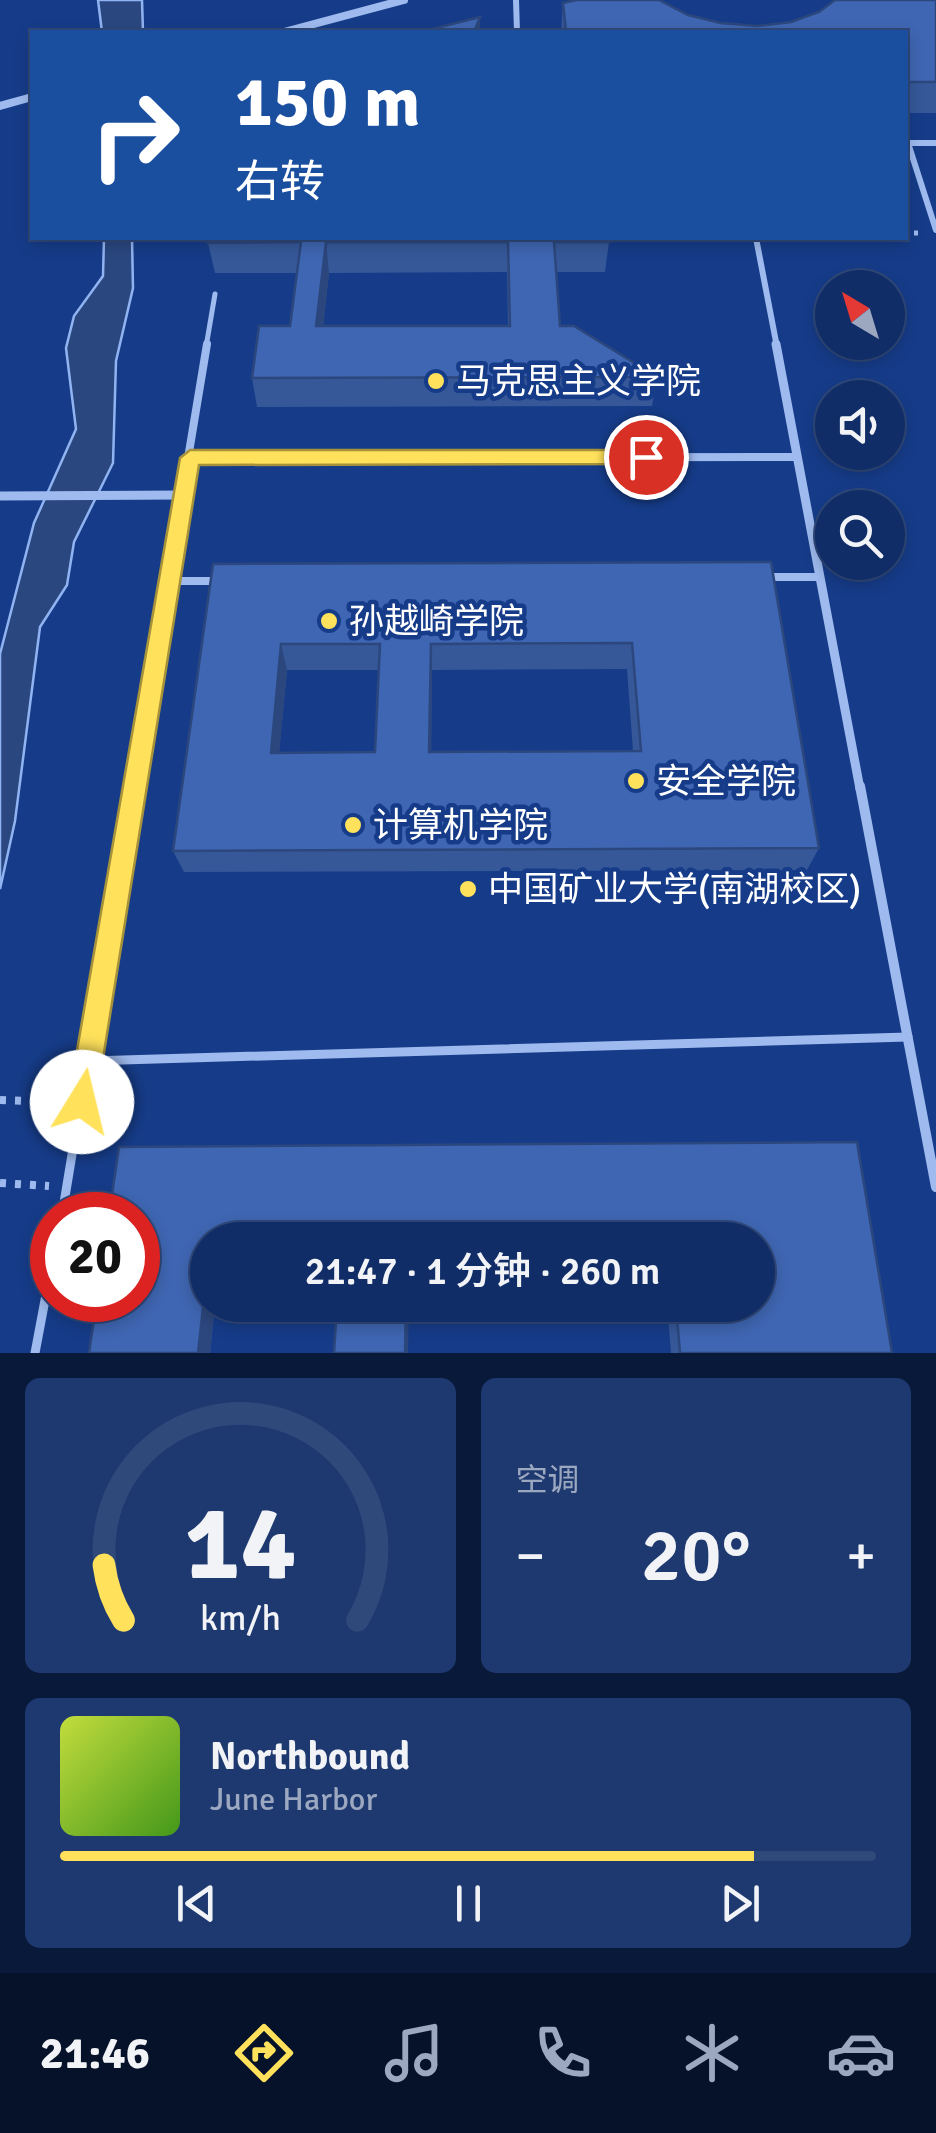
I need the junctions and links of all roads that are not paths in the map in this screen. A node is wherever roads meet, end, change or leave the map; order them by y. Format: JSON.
{"nodes":[{"id":1,"x":404,"y":0,"type":"edge"},
{"id":2,"x":516,"y":0,"type":"edge"},
{"id":3,"x":292,"y":30,"type":"edge"},
{"id":4,"x":516,"y":30,"type":"edge"},
{"id":5,"x":30,"y":98,"type":"edge"},
{"id":6,"x":0,"y":106,"type":"edge"},
{"id":7,"x":908,"y":143,"type":"edge"},
{"id":8,"x":936,"y":143,"type":"edge"},
{"id":9,"x":908,"y":146,"type":"edge"},
{"id":10,"x":936,"y":230,"type":"edge"},
{"id":11,"x":756,"y":240,"type":"edge"},
{"id":12,"x":216,"y":294,"type":"dead end"},
{"id":13,"x":798,"y":457,"type":"junction"},
{"id":14,"x":190,"y":458,"type":"junction"},
{"id":15,"x":184,"y":495,"type":"junction"},
{"id":16,"x":0,"y":496,"type":"edge"},
{"id":17,"x":815,"y":550,"type":"edge"},
{"id":18,"x":761,"y":577,"type":"edge"},
{"id":19,"x":815,"y":577,"type":"edge"},
{"id":20,"x":229,"y":580,"type":"edge"},
{"id":21,"x":821,"y":580,"type":"edge"},
{"id":22,"x":170,"y":581,"type":"junction"},
{"id":23,"x":908,"y":1037,"type":"junction"},
{"id":24,"x":89,"y":1061,"type":"junction"},
{"id":25,"x":936,"y":1188,"type":"edge"},
{"id":26,"x":66,"y":1192,"type":"edge"},
{"id":27,"x":41,"y":1322,"type":"edge"},
{"id":28,"x":35,"y":1353,"type":"edge"}],
"edges":[{"from":1,"to":3,"type":"street"},
{"from":2,"to":4,"type":"street"},
{"from":5,"to":6,"type":"street"},
{"from":7,"to":8,"type":"street"},
{"from":9,"to":10,"type":"street"},
{"from":11,"to":13,"type":"street"},
{"from":12,"to":14,"type":"lane"},
{"from":13,"to":14,"type":"lane"},
{"from":13,"to":17,"type":"street"},
{"from":14,"to":15,"type":"lane"},
{"from":15,"to":16,"type":"street"},
{"from":15,"to":22,"type":"lane"},
{"from":18,"to":19,"type":"lane"},
{"from":20,"to":22,"type":"lane"},
{"from":21,"to":23,"type":"street"},
{"from":22,"to":24,"type":"lane"},
{"from":23,"to":24,"type":"lane"},
{"from":23,"to":25,"type":"street"},
{"from":24,"to":26,"type":"lane"},
{"from":27,"to":28,"type":"lane"}]}
